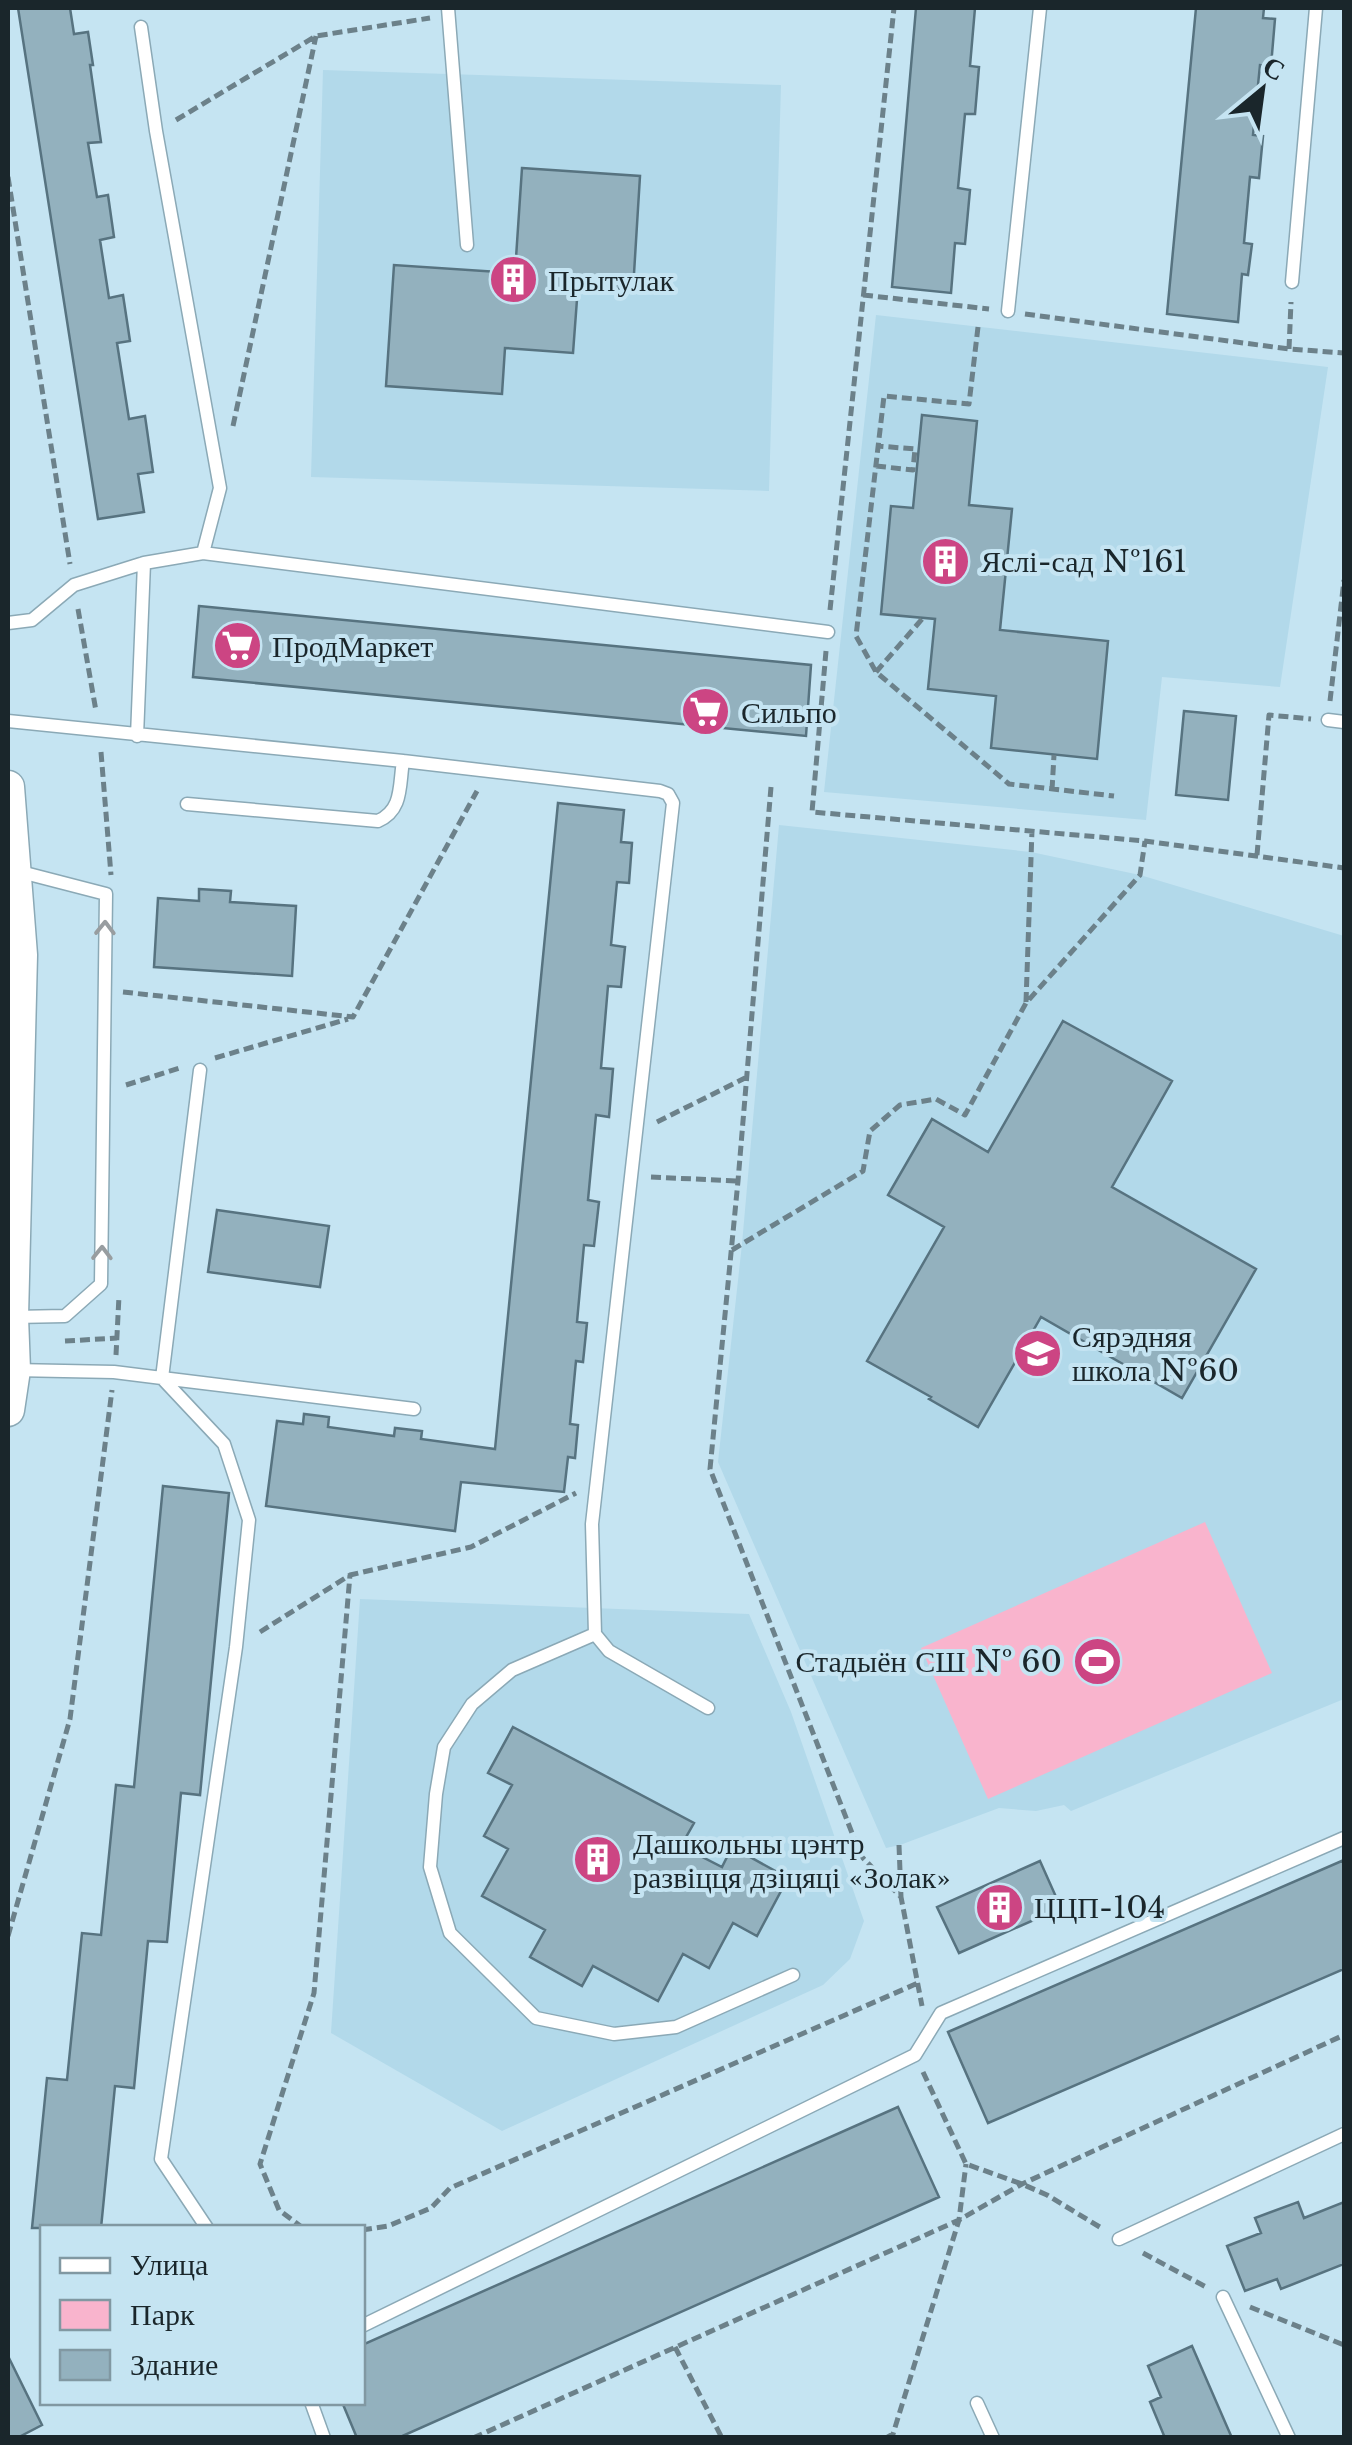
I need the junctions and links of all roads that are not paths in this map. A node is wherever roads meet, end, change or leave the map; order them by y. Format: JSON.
{"nodes":[{"id":1,"x":1040,"y":8,"type":"edge"},
{"id":2,"x":1316,"y":8,"type":"edge"},
{"id":3,"x":449,"y":12,"type":"edge"},
{"id":4,"x":141,"y":27,"type":"dead end"},
{"id":5,"x":467,"y":244,"type":"dead end"},
{"id":6,"x":1292,"y":282,"type":"road end"},
{"id":7,"x":1008,"y":311,"type":"road end"},
{"id":8,"x":203,"y":554,"type":"junction"},
{"id":9,"x":144,"y":563,"type":"junction"},
{"id":10,"x":8,"y":623,"type":"edge"},
{"id":11,"x":828,"y":632,"type":"road end"},
{"id":12,"x":1328,"y":720,"type":"road end"},
{"id":13,"x":8,"y":721,"type":"edge"},
{"id":14,"x":1344,"y":722,"type":"edge"},
{"id":15,"x":137,"y":736,"type":"junction"},
{"id":16,"x":403,"y":761,"type":"junction"},
{"id":17,"x":8,"y":787,"type":"edge"},
{"id":18,"x":187,"y":804,"type":"dead end"},
{"id":19,"x":16,"y":871,"type":"junction"},
{"id":20,"x":201,"y":1066,"type":"road end"},
{"id":21,"x":12,"y":1317,"type":"junction"},
{"id":22,"x":14,"y":1370,"type":"junction"},
{"id":23,"x":162,"y":1378,"type":"junction"},
{"id":24,"x":414,"y":1409,"type":"dead end"},
{"id":25,"x":8,"y":1410,"type":"edge"},
{"id":26,"x":594,"y":1634,"type":"junction"},
{"id":27,"x":708,"y":1708,"type":"dead end"},
{"id":28,"x":1344,"y":1838,"type":"edge"},
{"id":29,"x":793,"y":1975,"type":"dead end"},
{"id":30,"x":1344,"y":2134,"type":"edge"},
{"id":31,"x":205,"y":2225,"type":"edge"},
{"id":32,"x":1119,"y":2238,"type":"dead end"},
{"id":33,"x":1224,"y":2296,"type":"dead end"},
{"id":34,"x":365,"y":2325,"type":"edge"},
{"id":35,"x":977,"y":2403,"type":"dead end"},
{"id":36,"x":312,"y":2405,"type":"edge"},
{"id":37,"x":324,"y":2438,"type":"edge"},
{"id":38,"x":993,"y":2438,"type":"edge"},
{"id":39,"x":1289,"y":2438,"type":"edge"}],
"edges":[{"from":1,"to":7,"type":"lane"},
{"from":2,"to":6,"type":"lane"},
{"from":3,"to":5,"type":"lane"},
{"from":4,"to":8,"type":"lane"},
{"from":8,"to":9,"type":"lane"},
{"from":8,"to":11,"type":"lane"},
{"from":9,"to":10,"type":"lane"},
{"from":9,"to":15,"type":"lane"},
{"from":12,"to":14,"type":"lane"},
{"from":13,"to":15,"type":"lane"},
{"from":15,"to":16,"type":"lane"},
{"from":16,"to":18,"type":"lane"},
{"from":16,"to":26,"type":"lane"},
{"from":17,"to":19,"type":"street"},
{"from":19,"to":21,"type":"street"},
{"from":21,"to":19,"type":"lane","one_way":true},
{"from":20,"to":23,"type":"lane"},
{"from":21,"to":22,"type":"street"},
{"from":22,"to":23,"type":"lane"},
{"from":22,"to":25,"type":"street"},
{"from":23,"to":24,"type":"lane"},
{"from":23,"to":31,"type":"lane"},
{"from":26,"to":27,"type":"lane"},
{"from":26,"to":29,"type":"lane"},
{"from":28,"to":34,"type":"lane"},
{"from":30,"to":32,"type":"lane"},
{"from":33,"to":39,"type":"lane"},
{"from":35,"to":38,"type":"lane"},
{"from":36,"to":37,"type":"lane"}]}
